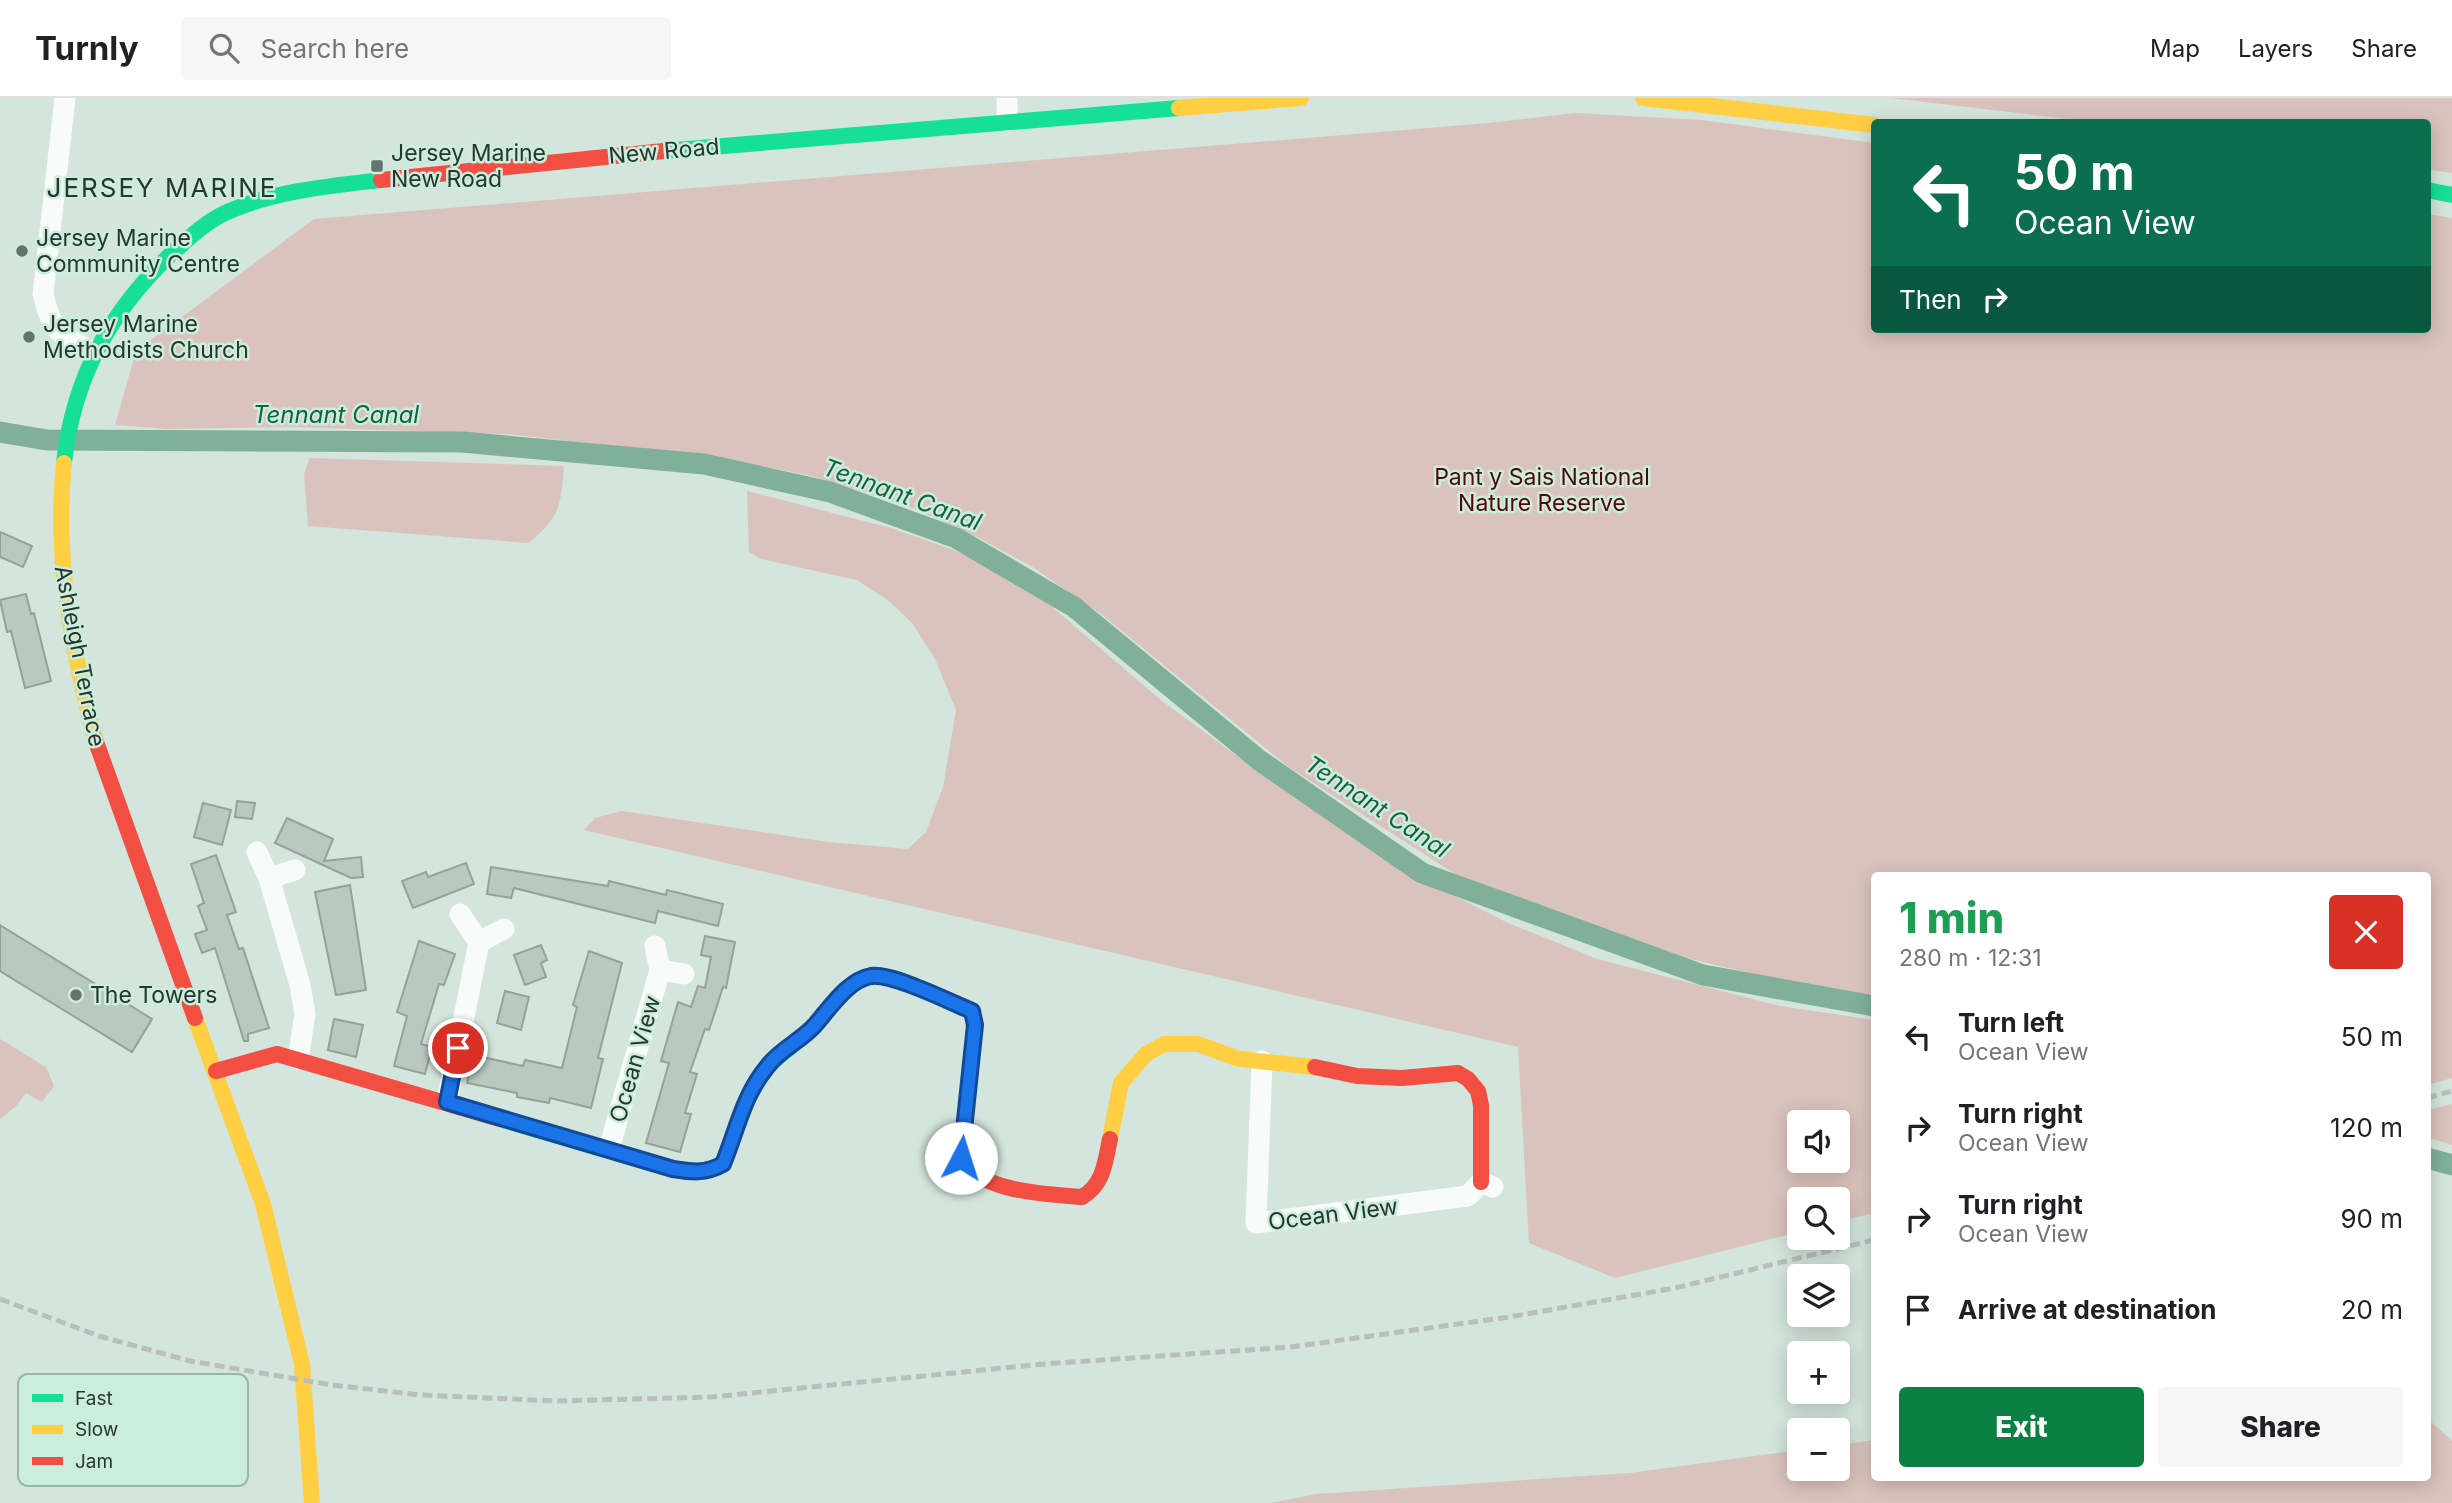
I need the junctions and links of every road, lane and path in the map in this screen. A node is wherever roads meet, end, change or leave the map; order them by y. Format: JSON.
{"nodes":[{"id":1,"x":65,"y":98,"type":"edge"},
{"id":2,"x":1007,"y":98,"type":"edge"},
{"id":3,"x":1301,"y":98,"type":"edge"},
{"id":4,"x":1643,"y":98,"type":"edge"},
{"id":5,"x":1007,"y":121,"type":"junction"},
{"id":6,"x":1871,"y":125,"type":"edge"},
{"id":7,"x":2431,"y":191,"type":"edge"},
{"id":8,"x":2452,"y":195,"type":"edge"},
{"id":9,"x":95,"y":353,"type":"junction"},
{"id":10,"x":257,"y":852,"type":"dead end"},
{"id":11,"x":295,"y":870,"type":"dead end"},
{"id":12,"x":269,"y":878,"type":"junction"},
{"id":13,"x":460,"y":914,"type":"dead end"},
{"id":14,"x":504,"y":929,"type":"dead end"},
{"id":15,"x":480,"y":942,"type":"junction"},
{"id":16,"x":655,"y":946,"type":"dead end"},
{"id":17,"x":660,"y":970,"type":"junction"},
{"id":18,"x":684,"y":974,"type":"dead end"},
{"id":19,"x":298,"y":1059,"type":"junction"},
{"id":20,"x":1262,"y":1061,"type":"junction"},
{"id":21,"x":216,"y":1071,"type":"junction"},
{"id":22,"x":447,"y":1102,"type":"junction"},
{"id":23,"x":609,"y":1149,"type":"junction"},
{"id":24,"x":1487,"y":1184,"type":"joint"},
{"id":25,"x":312,"y":1503,"type":"edge"}],
"edges":[{"from":1,"to":9,"type":"street"},
{"from":2,"to":5,"type":"street"},
{"from":3,"to":5,"type":"main road","name":"New Road"},
{"from":4,"to":6,"type":"main road"},
{"from":5,"to":9,"type":"main road","name":"New Road"},
{"from":7,"to":8,"type":"main road"},
{"from":9,"to":21,"type":"main road","name":"Ashleigh Terrace"},
{"from":10,"to":12,"type":"street"},
{"from":11,"to":12,"type":"street"},
{"from":12,"to":19,"type":"street"},
{"from":13,"to":15,"type":"street"},
{"from":14,"to":15,"type":"street"},
{"from":15,"to":22,"type":"street"},
{"from":16,"to":17,"type":"street","name":"Ocean View"},
{"from":17,"to":18,"type":"street","name":"Ocean View"},
{"from":17,"to":23,"type":"street","name":"Ocean View"},
{"from":19,"to":21,"type":"main road","name":"Ocean View"},
{"from":19,"to":22,"type":"main road","name":"Ocean View"},
{"from":20,"to":23,"type":"main road","name":"Ocean View"},
{"from":20,"to":24,"type":"main road","name":"Ocean View"},
{"from":20,"to":24,"type":"street","name":"Ocean View"},
{"from":21,"to":25,"type":"main road","name":"Ashleigh Terrace"},
{"from":22,"to":23,"type":"main road","name":"Ocean View"}]}
